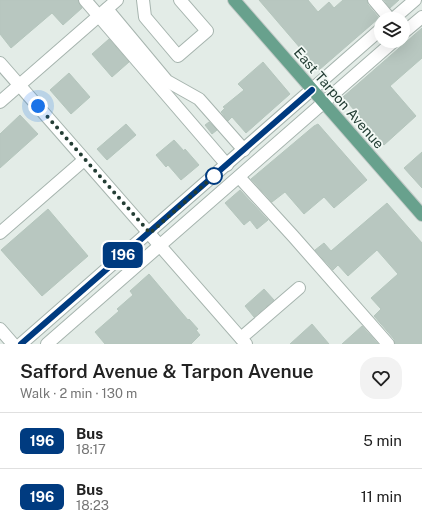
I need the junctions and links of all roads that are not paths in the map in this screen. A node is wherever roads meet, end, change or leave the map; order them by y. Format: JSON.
{"nodes":[{"id":1,"x":85,"y":0,"type":"edge"},
{"id":2,"x":117,"y":0,"type":"edge"},
{"id":3,"x":143,"y":0,"type":"edge"},
{"id":4,"x":180,"y":0,"type":"edge"},
{"id":5,"x":234,"y":0,"type":"edge"},
{"id":6,"x":374,"y":0,"type":"edge"},
{"id":7,"x":414,"y":0,"type":"edge"},
{"id":8,"x":385,"y":12,"type":"edge"},
{"id":9,"x":400,"y":12,"type":"edge"},
{"id":10,"x":103,"y":13,"type":"junction"},
{"id":11,"x":422,"y":16,"type":"edge"},
{"id":12,"x":410,"y":27,"type":"edge"},
{"id":13,"x":374,"y":35,"type":"edge"},
{"id":14,"x":386,"y":48,"type":"edge"},
{"id":15,"x":0,"y":63,"type":"edge"},
{"id":16,"x":19,"y":85,"type":"junction"},
{"id":17,"x":312,"y":90,"type":"junction"},
{"id":18,"x":0,"y":102,"type":"edge"},
{"id":19,"x":324,"y":103,"type":"junction"},
{"id":20,"x":244,"y":150,"type":"junction"},
{"id":21,"x":84,"y":160,"type":"junction"},
{"id":22,"x":227,"y":165,"type":"junction"},
{"id":23,"x":239,"y":177,"type":"junction"},
{"id":24,"x":422,"y":215,"type":"edge"},
{"id":25,"x":0,"y":233,"type":"edge"},
{"id":26,"x":150,"y":233,"type":"junction"},
{"id":27,"x":161,"y":245,"type":"junction"},
{"id":28,"x":299,"y":288,"type":"dead end"},
{"id":29,"x":0,"y":330,"type":"edge"},
{"id":30,"x":244,"y":341,"type":"edge"},
{"id":31,"x":13,"y":344,"type":"edge"},
{"id":32,"x":21,"y":344,"type":"edge"},
{"id":33,"x":47,"y":344,"type":"edge"},
{"id":34,"x":388,"y":344,"type":"edge"}],
"edges":[{"from":1,"to":10,"type":"street"},
{"from":2,"to":10,"type":"street"},
{"from":3,"to":4,"type":"street"},
{"from":5,"to":17,"type":"main road","name":"East Tarpon Avenue"},
{"from":6,"to":8,"type":"street"},
{"from":7,"to":9,"type":"street"},
{"from":10,"to":16,"type":"street"},
{"from":10,"to":20,"type":"street"},
{"from":10,"to":22,"type":"street"},
{"from":11,"to":12,"type":"street"},
{"from":13,"to":17,"type":"street"},
{"from":14,"to":19,"type":"street"},
{"from":15,"to":16,"type":"street"},
{"from":16,"to":18,"type":"street"},
{"from":16,"to":21,"type":"street"},
{"from":17,"to":19,"type":"main road","name":"East Tarpon Avenue"},
{"from":17,"to":20,"type":"street"},
{"from":19,"to":23,"type":"street"},
{"from":19,"to":24,"type":"main road","name":"East Tarpon Avenue"},
{"from":20,"to":22,"type":"street"},
{"from":21,"to":25,"type":"street"},
{"from":21,"to":26,"type":"street"},
{"from":22,"to":26,"type":"street"},
{"from":23,"to":27,"type":"street"},
{"from":23,"to":34,"type":"street"},
{"from":26,"to":27,"type":"street"},
{"from":26,"to":32,"type":"street"},
{"from":27,"to":30,"type":"street"},
{"from":27,"to":33,"type":"street"},
{"from":28,"to":30,"type":"street"},
{"from":29,"to":31,"type":"street"}]}
